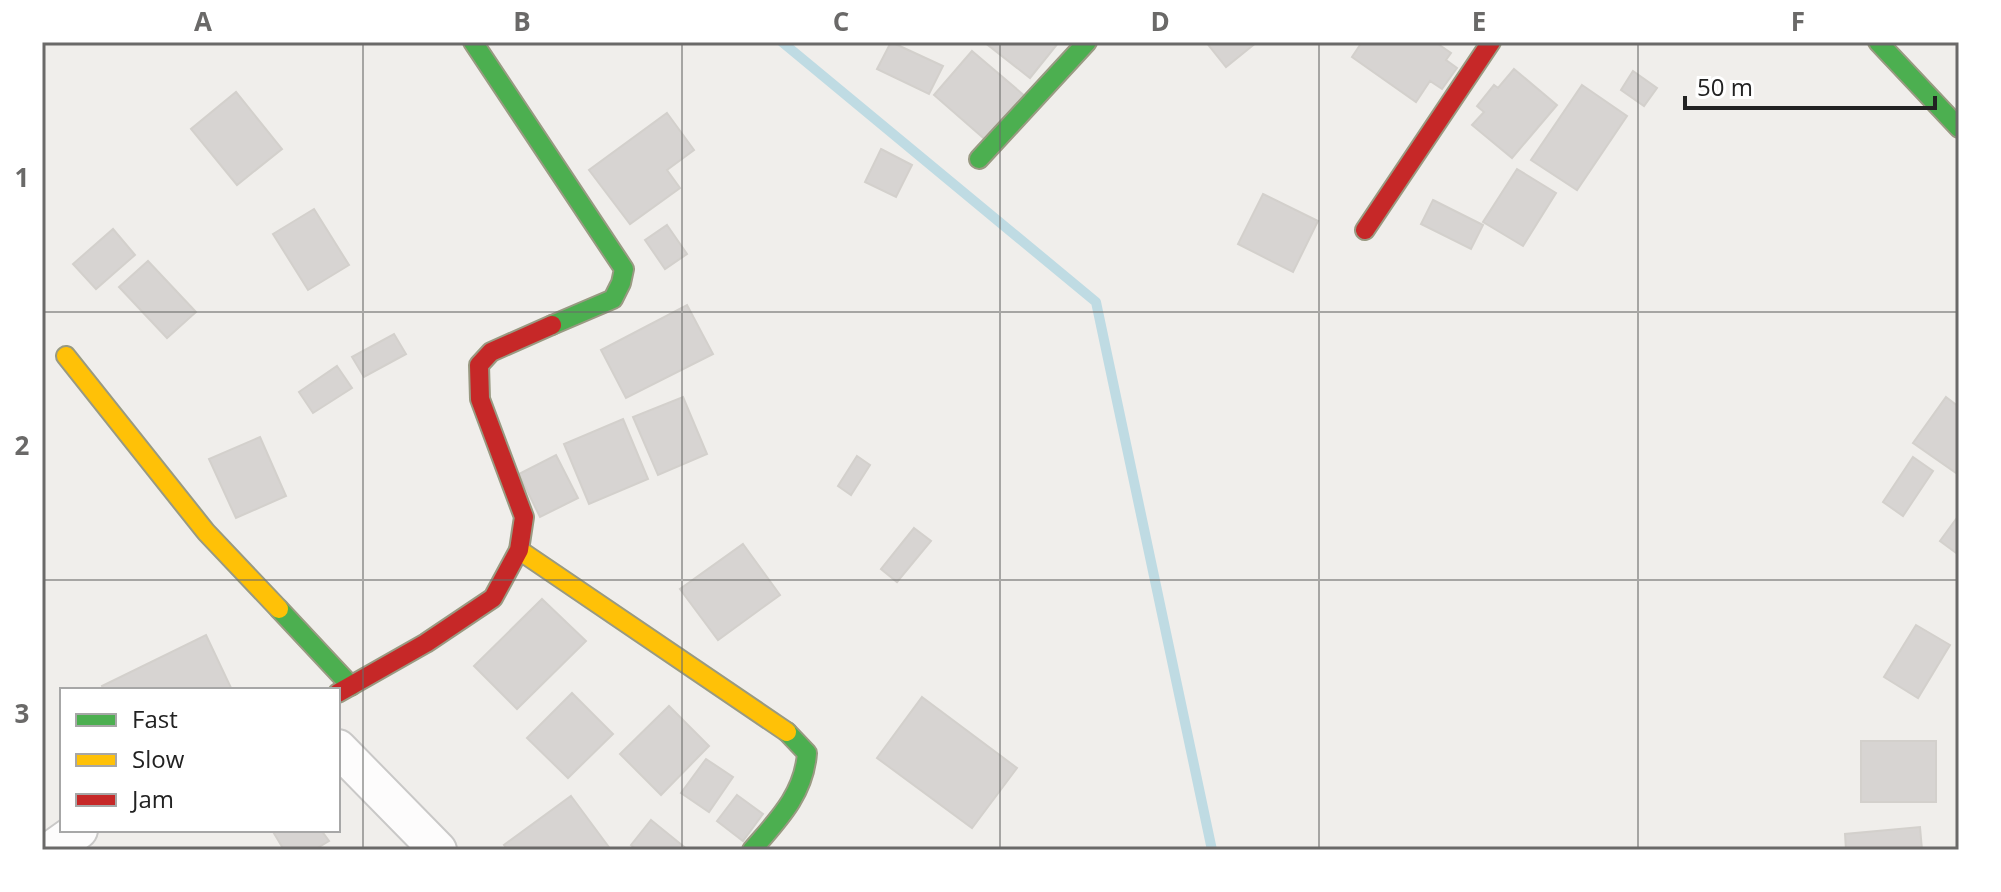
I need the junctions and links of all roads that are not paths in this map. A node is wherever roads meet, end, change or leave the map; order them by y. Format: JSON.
{"nodes":[{"id":1,"x":473,"y":42,"type":"edge"},
{"id":2,"x":1087,"y":42,"type":"edge"},
{"id":3,"x":1491,"y":42,"type":"edge"},
{"id":4,"x":1878,"y":42,"type":"edge"},
{"id":5,"x":1959,"y":128,"type":"edge"},
{"id":6,"x":979,"y":159,"type":"dead end"},
{"id":7,"x":1365,"y":230,"type":"dead end"},
{"id":8,"x":66,"y":356,"type":"dead end"},
{"id":9,"x":519,"y":550,"type":"junction"},
{"id":10,"x":344,"y":689,"type":"edge"},
{"id":11,"x":340,"y":750,"type":"edge"},
{"id":12,"x":438,"y":850,"type":"edge"},
{"id":13,"x":752,"y":850,"type":"edge"}],
"edges":[{"from":1,"to":9,"type":"street"},
{"from":2,"to":6,"type":"street"},
{"from":3,"to":7,"type":"street"},
{"from":4,"to":5,"type":"street"},
{"from":8,"to":10,"type":"street"},
{"from":9,"to":10,"type":"street"},
{"from":9,"to":13,"type":"street"},
{"from":11,"to":12,"type":"street"}]}
